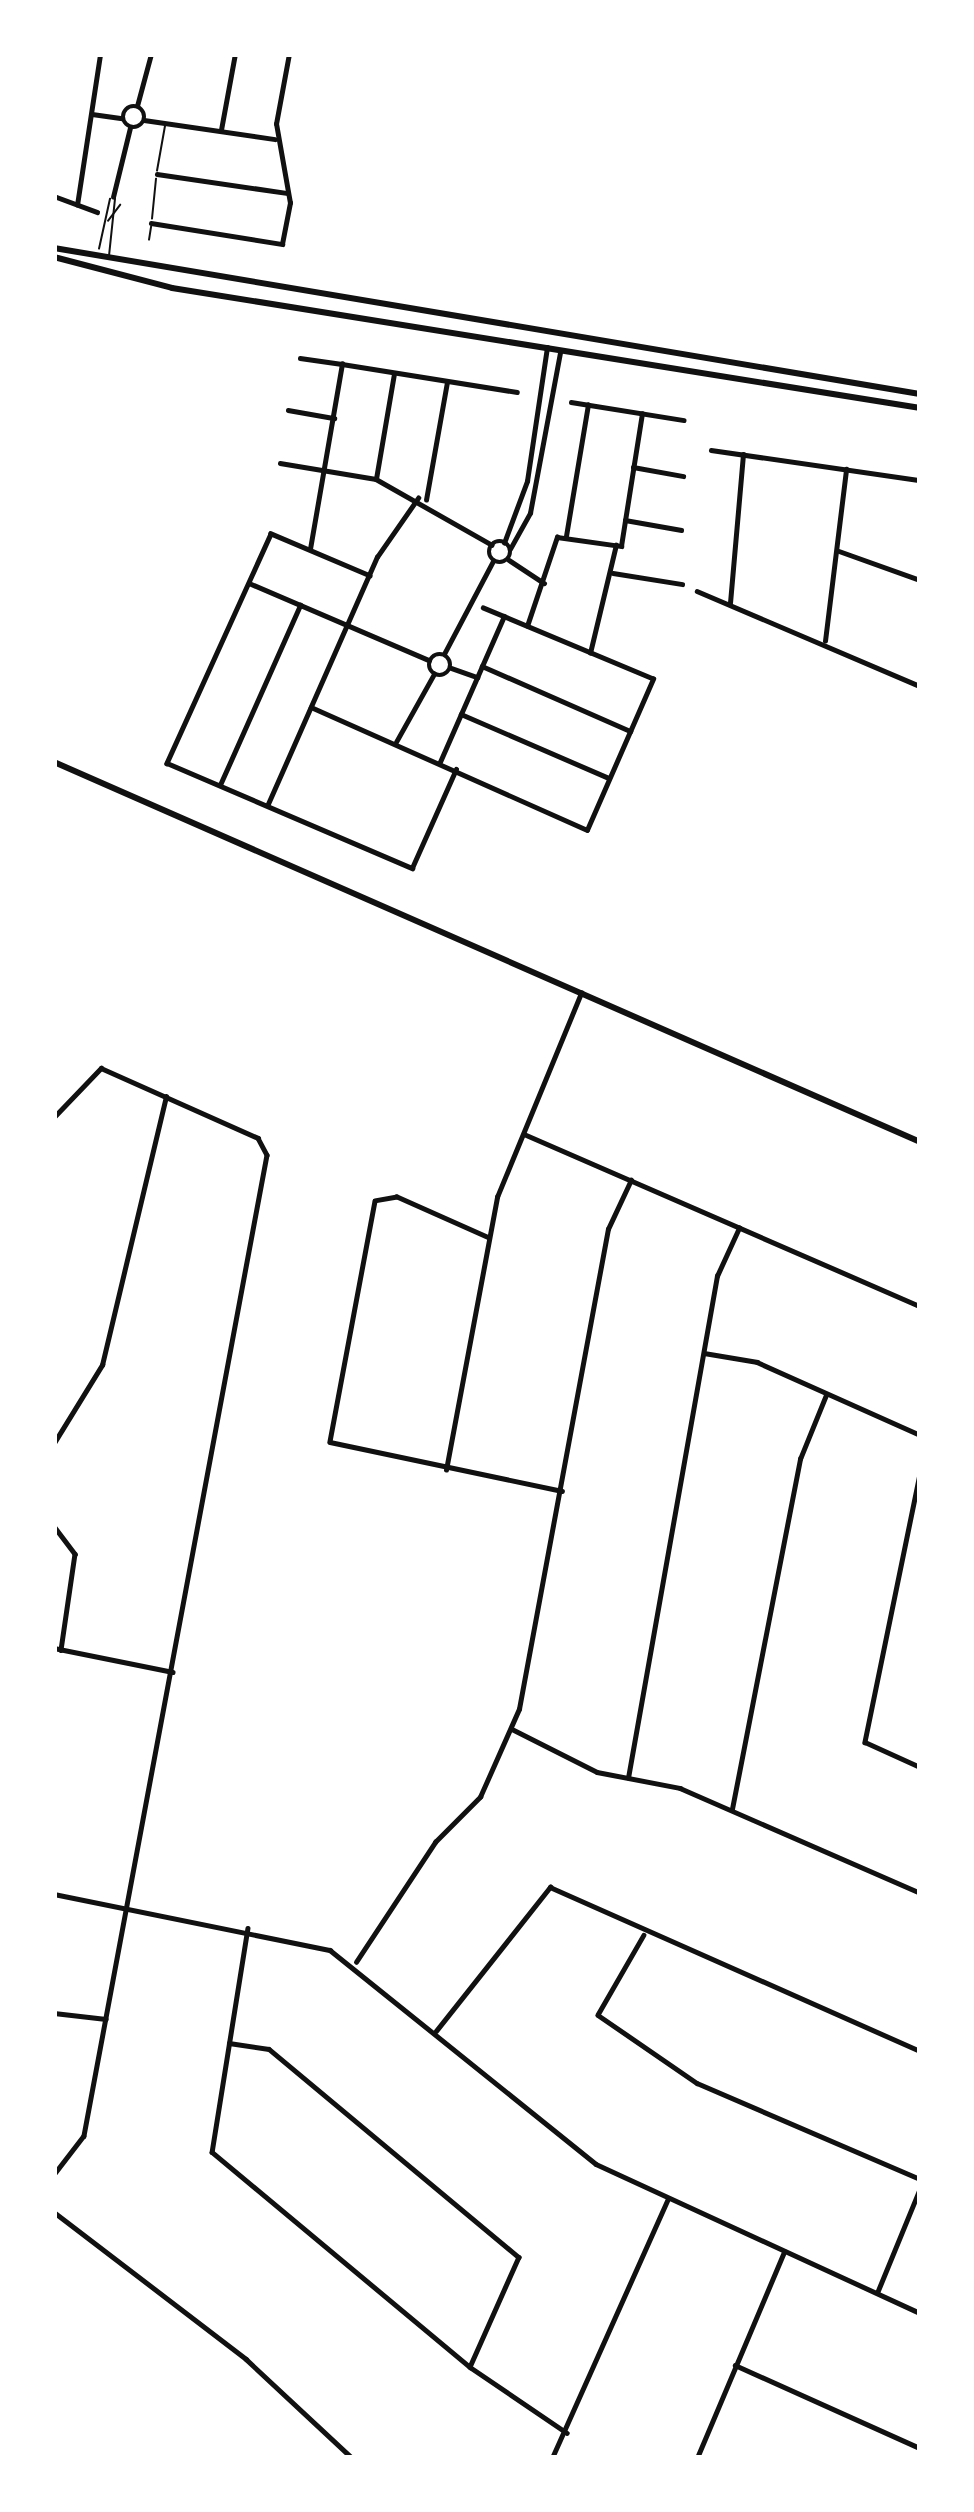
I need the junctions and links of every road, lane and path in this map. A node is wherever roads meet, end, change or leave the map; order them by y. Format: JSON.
{"nodes":[{"id":1,"x":100,"y":54,"type":"edge"},
{"id":2,"x":151,"y":54,"type":"edge"},
{"id":3,"x":235,"y":54,"type":"edge"},
{"id":4,"x":279,"y":54,"type":"edge"},
{"id":5,"x":289,"y":55,"type":"edge"},
{"id":6,"x":137,"y":106,"type":"junction"},
{"id":7,"x":91,"y":114,"type":"junction"},
{"id":8,"x":122,"y":118,"type":"junction"},
{"id":9,"x":144,"y":120,"type":"junction"},
{"id":10,"x":166,"y":122,"type":"junction"},
{"id":11,"x":130,"y":128,"type":"junction"},
{"id":12,"x":221,"y":130,"type":"junction"},
{"id":13,"x":277,"y":139,"type":"junction"},
{"id":14,"x":157,"y":174,"type":"junction"},
{"id":15,"x":287,"y":194,"type":"junction"},
{"id":16,"x":54,"y":196,"type":"edge"},
{"id":17,"x":115,"y":200,"type":"junction"},
{"id":18,"x":77,"y":205,"type":"junction"},
{"id":19,"x":97,"y":212,"type":"dead end"},
{"id":20,"x":104,"y":220,"type":"junction"},
{"id":21,"x":114,"y":222,"type":"junction"},
{"id":22,"x":151,"y":223,"type":"junction"},
{"id":23,"x":149,"y":240,"type":"dead end"},
{"id":24,"x":54,"y":253,"type":"edge"},
{"id":25,"x":98,"y":256,"type":"junction"},
{"id":26,"x":109,"y":260,"type":"junction"},
{"id":27,"x":95,"y":273,"type":"junction"},
{"id":28,"x":106,"y":276,"type":"junction"},
{"id":29,"x":294,"y":292,"type":"junction"},
{"id":30,"x":292,"y":307,"type":"junction"},
{"id":31,"x":549,"y":333,"type":"junction"},
{"id":32,"x":563,"y":335,"type":"junction"},
{"id":33,"x":547,"y":347,"type":"junction"},
{"id":34,"x":561,"y":349,"type":"junction"},
{"id":35,"x":300,"y":358,"type":"dead end"},
{"id":36,"x":342,"y":364,"type":"junction"},
{"id":37,"x":394,"y":374,"type":"junction"},
{"id":38,"x":793,"y":374,"type":"junction"},
{"id":39,"x":447,"y":382,"type":"junction"},
{"id":40,"x":791,"y":387,"type":"junction"},
{"id":41,"x":517,"y":392,"type":"dead end"},
{"id":42,"x":920,"y":394,"type":"edge"},
{"id":43,"x":571,"y":403,"type":"dead end"},
{"id":44,"x":588,"y":405,"type":"junction"},
{"id":45,"x":920,"y":408,"type":"edge"},
{"id":46,"x":288,"y":410,"type":"dead end"},
{"id":47,"x":642,"y":414,"type":"junction"},
{"id":48,"x":334,"y":418,"type":"junction"},
{"id":49,"x":684,"y":421,"type":"dead end"},
{"id":50,"x":711,"y":450,"type":"dead end"},
{"id":51,"x":743,"y":455,"type":"junction"},
{"id":52,"x":280,"y":463,"type":"dead end"},
{"id":53,"x":633,"y":467,"type":"junction"},
{"id":54,"x":846,"y":469,"type":"junction"},
{"id":55,"x":326,"y":470,"type":"junction"},
{"id":56,"x":683,"y":476,"type":"dead end"},
{"id":57,"x":376,"y":479,"type":"junction"},
{"id":58,"x":920,"y":480,"type":"edge"},
{"id":59,"x":422,"y":499,"type":"junction"},
{"id":60,"x":625,"y":520,"type":"junction"},
{"id":61,"x":682,"y":530,"type":"dead end"},
{"id":62,"x":566,"y":538,"type":"junction"},
{"id":63,"x":492,"y":545,"type":"junction"},
{"id":64,"x":616,"y":545,"type":"junction"},
{"id":65,"x":507,"y":546,"type":"junction"},
{"id":66,"x":310,"y":549,"type":"junction"},
{"id":67,"x":839,"y":551,"type":"junction"},
{"id":68,"x":493,"y":560,"type":"junction"},
{"id":69,"x":509,"y":560,"type":"junction"},
{"id":70,"x":613,"y":573,"type":"junction"},
{"id":71,"x":370,"y":576,"type":"junction"},
{"id":72,"x":920,"y":580,"type":"edge"},
{"id":73,"x":249,"y":583,"type":"junction"},
{"id":74,"x":544,"y":583,"type":"junction"},
{"id":75,"x":682,"y":584,"type":"dead end"},
{"id":76,"x":697,"y":591,"type":"dead end"},
{"id":77,"x":730,"y":603,"type":"junction"},
{"id":78,"x":300,"y":605,"type":"junction"},
{"id":79,"x":483,"y":608,"type":"dead end"},
{"id":80,"x":504,"y":616,"type":"junction"},
{"id":81,"x":348,"y":626,"type":"junction"},
{"id":82,"x":527,"y":626,"type":"junction"},
{"id":83,"x":824,"y":643,"type":"junction"},
{"id":84,"x":590,"y":653,"type":"junction"},
{"id":85,"x":444,"y":654,"type":"junction"},
{"id":86,"x":429,"y":660,"type":"junction"},
{"id":87,"x":482,"y":666,"type":"junction"},
{"id":88,"x":451,"y":668,"type":"junction"},
{"id":89,"x":434,"y":674,"type":"junction"},
{"id":90,"x":477,"y":677,"type":"junction"},
{"id":91,"x":920,"y":686,"type":"edge"},
{"id":92,"x":311,"y":707,"type":"junction"},
{"id":93,"x":461,"y":714,"type":"junction"},
{"id":94,"x":630,"y":730,"type":"junction"},
{"id":95,"x":395,"y":743,"type":"junction"},
{"id":96,"x":54,"y":762,"type":"edge"},
{"id":97,"x":440,"y":763,"type":"junction"},
{"id":98,"x":456,"y":770,"type":"junction"},
{"id":99,"x":609,"y":778,"type":"junction"},
{"id":100,"x":220,"y":785,"type":"junction"},
{"id":101,"x":268,"y":806,"type":"junction"},
{"id":102,"x":581,"y":993,"type":"junction"},
{"id":103,"x":166,"y":1097,"type":"junction"},
{"id":104,"x":54,"y":1099,"type":"edge"},
{"id":105,"x":63,"y":1106,"type":"junction"},
{"id":106,"x":54,"y":1117,"type":"edge"},
{"id":107,"x":523,"y":1134,"type":"junction"},
{"id":108,"x":920,"y":1142,"type":"edge"},
{"id":109,"x":631,"y":1180,"type":"junction"},
{"id":110,"x":739,"y":1228,"type":"junction"},
{"id":111,"x":489,"y":1238,"type":"junction"},
{"id":112,"x":920,"y":1306,"type":"edge"},
{"id":113,"x":704,"y":1353,"type":"junction"},
{"id":114,"x":826,"y":1395,"type":"junction"},
{"id":115,"x":920,"y":1435,"type":"edge"},
{"id":116,"x":54,"y":1443,"type":"edge"},
{"id":117,"x":446,"y":1470,"type":"junction"},
{"id":118,"x":920,"y":1474,"type":"edge"},
{"id":119,"x":562,"y":1491,"type":"junction"},
{"id":120,"x":54,"y":1526,"type":"edge"},
{"id":121,"x":57,"y":1649,"type":"edge"},
{"id":122,"x":173,"y":1672,"type":"junction"},
{"id":123,"x":512,"y":1729,"type":"junction"},
{"id":124,"x":920,"y":1767,"type":"edge"},
{"id":125,"x":628,"y":1778,"type":"junction"},
{"id":126,"x":732,"y":1810,"type":"junction"},
{"id":127,"x":54,"y":1894,"type":"edge"},
{"id":128,"x":920,"y":1894,"type":"edge"},
{"id":129,"x":129,"y":1912,"type":"junction"},
{"id":130,"x":248,"y":1928,"type":"junction"},
{"id":131,"x":645,"y":1933,"type":"junction"},
{"id":132,"x":354,"y":1964,"type":"junction"},
{"id":133,"x":54,"y":2013,"type":"edge"},
{"id":134,"x":106,"y":2019,"type":"junction"},
{"id":135,"x":436,"y":2031,"type":"junction"},
{"id":136,"x":227,"y":2043,"type":"junction"},
{"id":137,"x":920,"y":2051,"type":"edge"},
{"id":138,"x":54,"y":2175,"type":"edge"},
{"id":139,"x":920,"y":2179,"type":"edge"},
{"id":140,"x":920,"y":2188,"type":"edge"},
{"id":141,"x":667,"y":2201,"type":"junction"},
{"id":142,"x":54,"y":2212,"type":"edge"},
{"id":143,"x":784,"y":2252,"type":"junction"},
{"id":144,"x":876,"y":2294,"type":"junction"},
{"id":145,"x":920,"y":2313,"type":"edge"},
{"id":146,"x":735,"y":2365,"type":"junction"},
{"id":147,"x":470,"y":2367,"type":"junction"},
{"id":148,"x":567,"y":2433,"type":"junction"},
{"id":149,"x":920,"y":2448,"type":"edge"},
{"id":150,"x":352,"y":2458,"type":"edge"},
{"id":151,"x":552,"y":2458,"type":"edge"},
{"id":152,"x":697,"y":2458,"type":"edge"}],
"edges":[{"from":1,"to":7,"type":"street"},
{"from":2,"to":6,"type":"street"},
{"from":3,"to":12,"type":"street"},
{"from":4,"to":5,"type":"street"},
{"from":5,"to":13,"type":"street"},
{"from":6,"to":8,"type":"street"},
{"from":6,"to":9,"type":"street"},
{"from":7,"to":8,"type":"street"},
{"from":7,"to":18,"type":"street"},
{"from":8,"to":11,"type":"street"},
{"from":9,"to":10,"type":"street"},
{"from":9,"to":11,"type":"street"},
{"from":10,"to":12,"type":"street"},
{"from":10,"to":14,"type":"lane"},
{"from":11,"to":17,"type":"street"},
{"from":12,"to":13,"type":"street"},
{"from":13,"to":15,"type":"street"},
{"from":14,"to":15,"type":"street"},
{"from":14,"to":22,"type":"lane"},
{"from":15,"to":22,"type":"street"},
{"from":16,"to":18,"type":"street"},
{"from":17,"to":20,"type":"lane"},
{"from":17,"to":21,"type":"lane"},
{"from":18,"to":19,"type":"street"},
{"from":20,"to":21,"type":"lane"},
{"from":20,"to":25,"type":"lane"},
{"from":21,"to":26,"type":"lane"},
{"from":22,"to":23,"type":"lane"},
{"from":24,"to":25,"type":"main road"},
{"from":24,"to":27,"type":"main road"},
{"from":25,"to":26,"type":"main road"},
{"from":25,"to":27,"type":"main road"},
{"from":26,"to":28,"type":"main road"},
{"from":26,"to":29,"type":"main road"},
{"from":27,"to":28,"type":"main road"},
{"from":28,"to":30,"type":"main road"},
{"from":29,"to":30,"type":"main road"},
{"from":29,"to":31,"type":"main road"},
{"from":30,"to":33,"type":"main road"},
{"from":31,"to":32,"type":"main road"},
{"from":31,"to":33,"type":"main road"},
{"from":32,"to":34,"type":"main road"},
{"from":32,"to":38,"type":"main road"},
{"from":33,"to":34,"type":"main road"},
{"from":33,"to":65,"type":"street"},
{"from":34,"to":40,"type":"main road"},
{"from":34,"to":65,"type":"street"},
{"from":35,"to":36,"type":"street"},
{"from":36,"to":37,"type":"street"},
{"from":36,"to":48,"type":"street"},
{"from":37,"to":39,"type":"street"},
{"from":37,"to":57,"type":"street"},
{"from":38,"to":40,"type":"main road"},
{"from":38,"to":42,"type":"main road"},
{"from":39,"to":41,"type":"street"},
{"from":39,"to":59,"type":"street"},
{"from":40,"to":45,"type":"main road"},
{"from":43,"to":44,"type":"street"},
{"from":44,"to":47,"type":"street"},
{"from":44,"to":62,"type":"street"},
{"from":46,"to":48,"type":"street"},
{"from":47,"to":49,"type":"street"},
{"from":47,"to":53,"type":"street"},
{"from":48,"to":55,"type":"street"},
{"from":50,"to":51,"type":"street"},
{"from":51,"to":54,"type":"street"},
{"from":51,"to":77,"type":"street"},
{"from":52,"to":55,"type":"street"},
{"from":53,"to":56,"type":"street"},
{"from":53,"to":60,"type":"street"},
{"from":54,"to":58,"type":"street"},
{"from":54,"to":67,"type":"street"},
{"from":55,"to":57,"type":"street"},
{"from":55,"to":66,"type":"street"},
{"from":57,"to":59,"type":"street"},
{"from":59,"to":63,"type":"street"},
{"from":59,"to":71,"type":"street"},
{"from":60,"to":61,"type":"street"},
{"from":60,"to":64,"type":"street"},
{"from":62,"to":64,"type":"street"},
{"from":62,"to":74,"type":"street"},
{"from":63,"to":65,"type":"street"},
{"from":63,"to":68,"type":"street"},
{"from":64,"to":70,"type":"street"},
{"from":65,"to":69,"type":"street"},
{"from":66,"to":71,"type":"street"},
{"from":66,"to":73,"type":"street"},
{"from":67,"to":72,"type":"street"},
{"from":67,"to":83,"type":"street"},
{"from":68,"to":69,"type":"street"},
{"from":68,"to":85,"type":"street"},
{"from":69,"to":74,"type":"street"},
{"from":70,"to":75,"type":"street"},
{"from":70,"to":84,"type":"street"},
{"from":71,"to":81,"type":"street"},
{"from":73,"to":78,"type":"street"},
{"from":73,"to":100,"type":"street"},
{"from":74,"to":82,"type":"street"},
{"from":76,"to":77,"type":"street"},
{"from":77,"to":83,"type":"street"},
{"from":78,"to":81,"type":"street"},
{"from":78,"to":100,"type":"street"},
{"from":79,"to":80,"type":"street"},
{"from":80,"to":82,"type":"street"},
{"from":80,"to":87,"type":"street"},
{"from":81,"to":86,"type":"street"},
{"from":81,"to":92,"type":"street"},
{"from":82,"to":84,"type":"street"},
{"from":83,"to":91,"type":"street"},
{"from":84,"to":94,"type":"street"},
{"from":85,"to":86,"type":"street"},
{"from":85,"to":88,"type":"street"},
{"from":86,"to":89,"type":"street"},
{"from":87,"to":90,"type":"street"},
{"from":87,"to":94,"type":"street"},
{"from":88,"to":89,"type":"street"},
{"from":88,"to":90,"type":"street"},
{"from":89,"to":95,"type":"street"},
{"from":90,"to":93,"type":"street"},
{"from":92,"to":95,"type":"street"},
{"from":92,"to":101,"type":"street"},
{"from":93,"to":97,"type":"street"},
{"from":93,"to":99,"type":"street"},
{"from":94,"to":99,"type":"street"},
{"from":95,"to":97,"type":"street"},
{"from":96,"to":102,"type":"main road"},
{"from":97,"to":98,"type":"street"},
{"from":98,"to":99,"type":"street"},
{"from":98,"to":101,"type":"street"},
{"from":100,"to":101,"type":"street"},
{"from":102,"to":107,"type":"street"},
{"from":102,"to":108,"type":"main road"},
{"from":103,"to":105,"type":"street"},
{"from":103,"to":116,"type":"street"},
{"from":103,"to":122,"type":"street"},
{"from":104,"to":105,"type":"street"},
{"from":105,"to":106,"type":"street"},
{"from":107,"to":109,"type":"street"},
{"from":107,"to":111,"type":"street"},
{"from":109,"to":110,"type":"street"},
{"from":109,"to":119,"type":"street"},
{"from":110,"to":112,"type":"street"},
{"from":110,"to":113,"type":"street"},
{"from":111,"to":117,"type":"street"},
{"from":111,"to":117,"type":"street"},
{"from":113,"to":114,"type":"street"},
{"from":113,"to":125,"type":"street"},
{"from":114,"to":115,"type":"street"},
{"from":114,"to":126,"type":"street"},
{"from":117,"to":119,"type":"street"},
{"from":118,"to":124,"type":"street"},
{"from":119,"to":123,"type":"street"},
{"from":120,"to":121,"type":"street"},
{"from":121,"to":122,"type":"street"},
{"from":122,"to":129,"type":"street"},
{"from":123,"to":125,"type":"street"},
{"from":123,"to":132,"type":"street"},
{"from":125,"to":126,"type":"street"},
{"from":126,"to":128,"type":"street"},
{"from":127,"to":129,"type":"street"},
{"from":129,"to":130,"type":"street"},
{"from":129,"to":134,"type":"street"},
{"from":130,"to":132,"type":"street"},
{"from":130,"to":136,"type":"street"},
{"from":131,"to":135,"type":"street"},
{"from":131,"to":137,"type":"street"},
{"from":131,"to":139,"type":"street"},
{"from":132,"to":135,"type":"street"},
{"from":133,"to":134,"type":"street"},
{"from":134,"to":138,"type":"street"},
{"from":135,"to":141,"type":"street"},
{"from":136,"to":147,"type":"street"},
{"from":136,"to":147,"type":"street"},
{"from":140,"to":144,"type":"street"},
{"from":141,"to":143,"type":"street"},
{"from":141,"to":148,"type":"street"},
{"from":142,"to":150,"type":"street"},
{"from":143,"to":144,"type":"street"},
{"from":143,"to":146,"type":"street"},
{"from":144,"to":145,"type":"street"},
{"from":146,"to":149,"type":"street"},
{"from":146,"to":152,"type":"street"},
{"from":147,"to":148,"type":"street"},
{"from":148,"to":151,"type":"street"}]}
